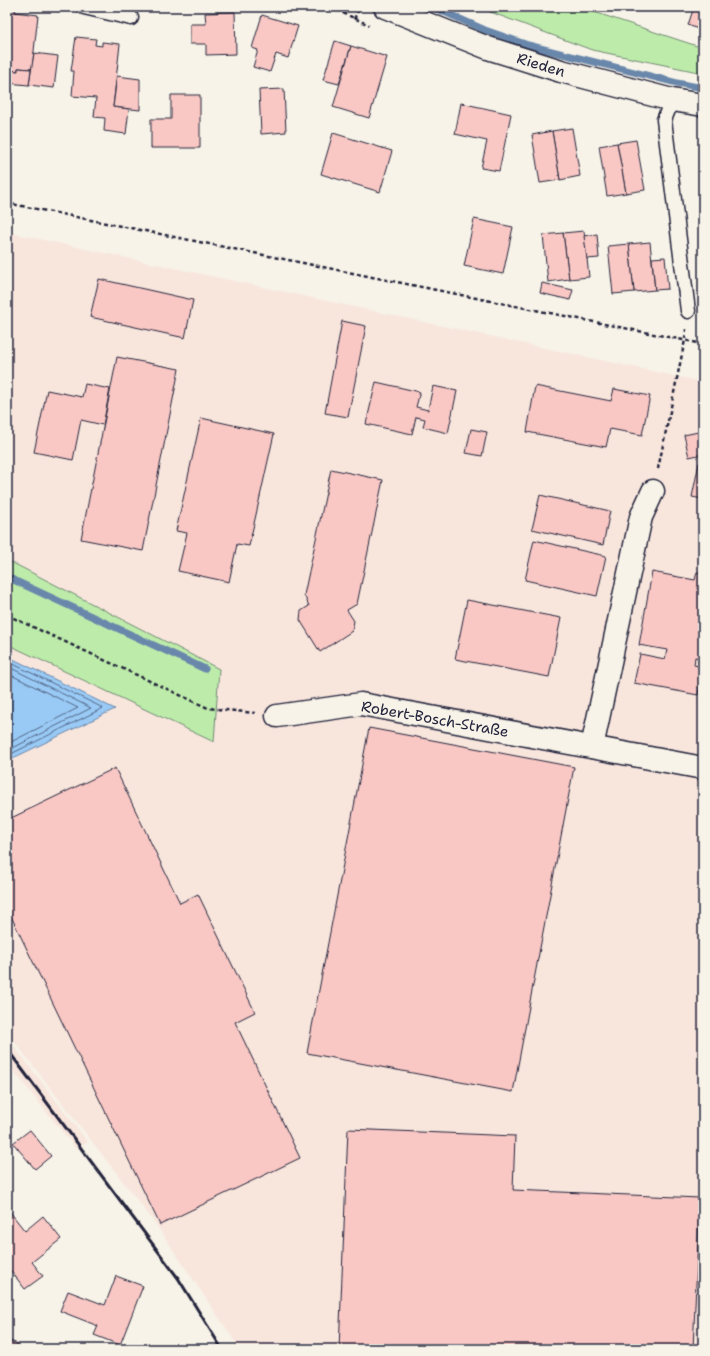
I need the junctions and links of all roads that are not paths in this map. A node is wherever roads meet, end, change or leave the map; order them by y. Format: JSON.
{"nodes":[{"id":1,"x":84,"y":7,"type":"edge"},
{"id":2,"x":385,"y":7,"type":"edge"},
{"id":3,"x":131,"y":18,"type":"dead end"},
{"id":4,"x":672,"y":100,"type":"junction"},
{"id":5,"x":703,"y":105,"type":"edge"},
{"id":6,"x":688,"y":311,"type":"road end"},
{"id":7,"x":654,"y":491,"type":"road end"},
{"id":8,"x":277,"y":716,"type":"road end"},
{"id":9,"x":592,"y":747,"type":"junction"},
{"id":10,"x":703,"y":768,"type":"edge"}],
"edges":[{"from":1,"to":3,"type":"lane"},
{"from":2,"to":4,"type":"street","name":"Rieden"},
{"from":4,"to":5,"type":"street","name":"Rieden"},
{"from":4,"to":6,"type":"lane"},
{"from":7,"to":9,"type":"street"},
{"from":8,"to":9,"type":"street","name":"Robert-Bosch-Straße"},
{"from":9,"to":10,"type":"street","name":"Robert-Bosch-Straße"}]}
